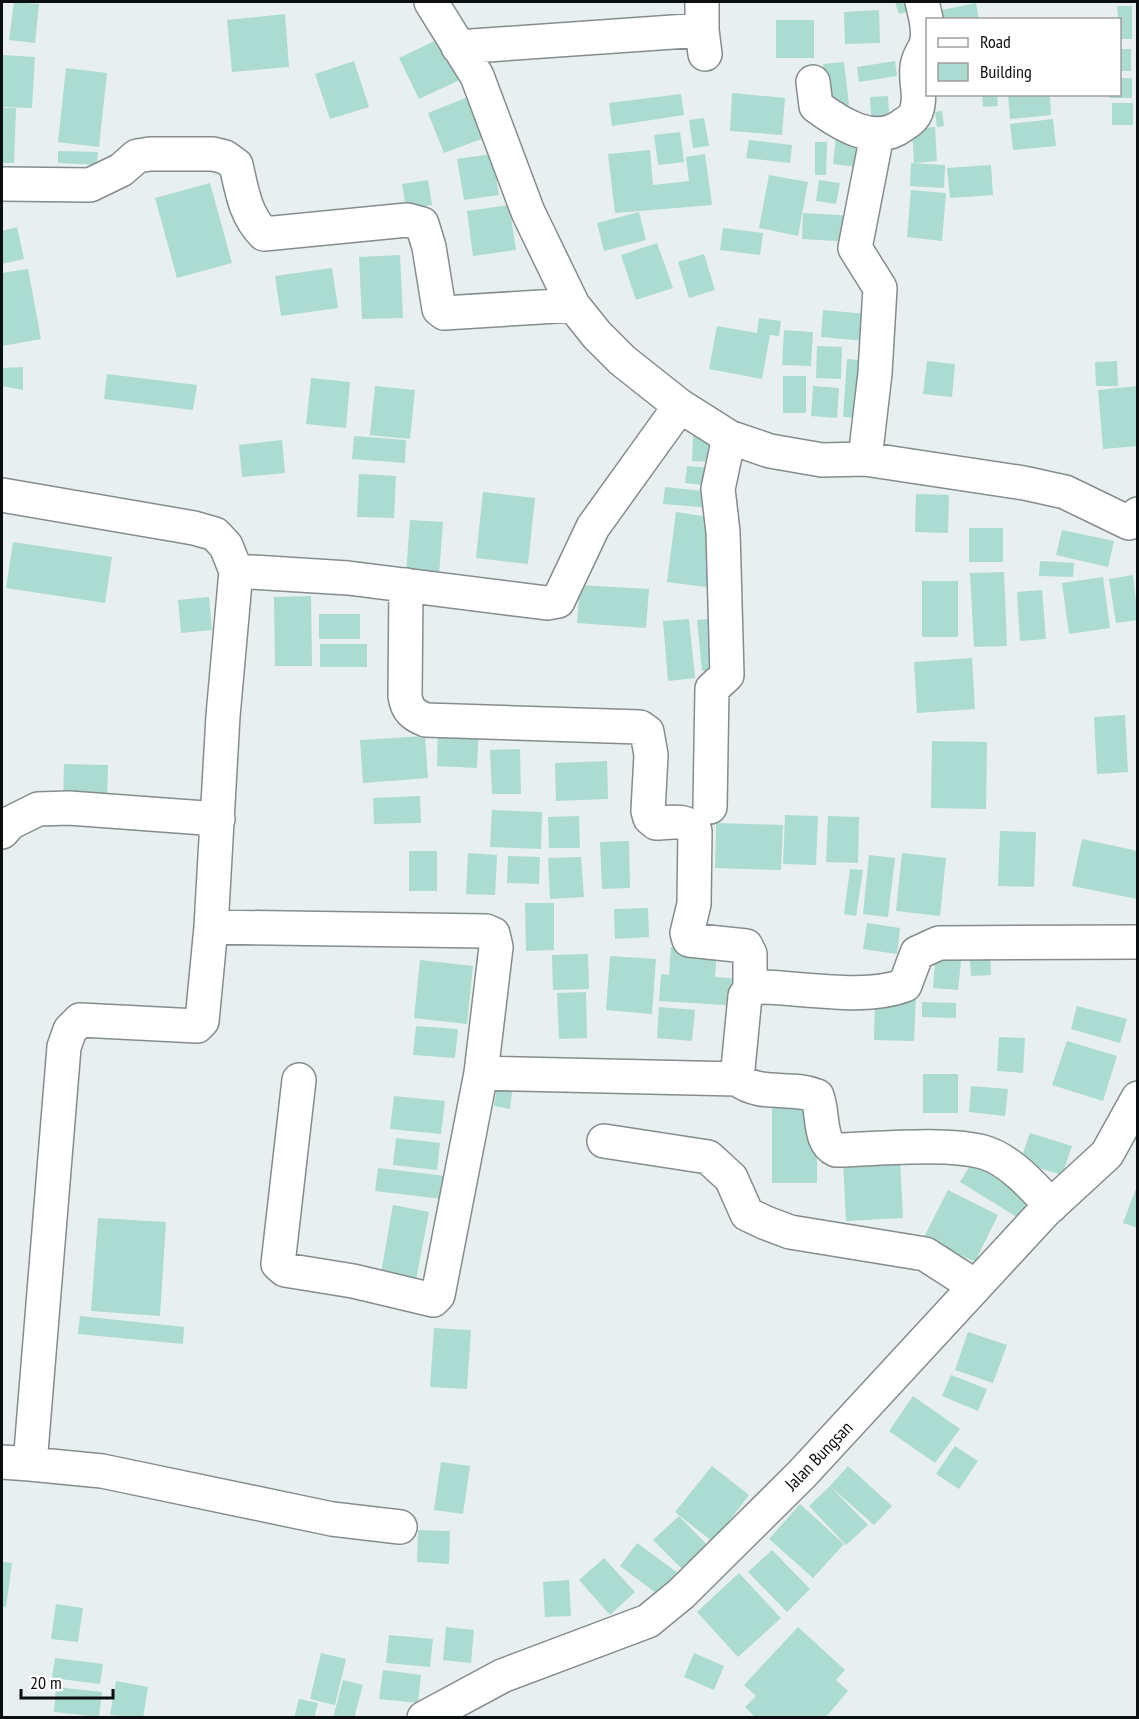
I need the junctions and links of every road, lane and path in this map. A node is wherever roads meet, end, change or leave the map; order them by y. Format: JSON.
{"nodes":[{"id":1,"x":431,"y":2,"type":"edge"},
{"id":2,"x":922,"y":2,"type":"edge"},
{"id":3,"x":926,"y":19,"type":"edge"},
{"id":4,"x":703,"y":28,"type":"edge"},
{"id":5,"x":926,"y":45,"type":"edge"},
{"id":6,"x":458,"y":47,"type":"junction"},
{"id":7,"x":813,"y":82,"type":"dead end"},
{"id":8,"x":877,"y":135,"type":"junction"},
{"id":9,"x":2,"y":184,"type":"edge"},
{"id":10,"x":573,"y":305,"type":"junction"},
{"id":11,"x":680,"y":406,"type":"junction"},
{"id":12,"x":729,"y":437,"type":"junction"},
{"id":13,"x":864,"y":459,"type":"junction"},
{"id":14,"x":2,"y":495,"type":"edge"},
{"id":15,"x":1135,"y":527,"type":"edge"},
{"id":16,"x":236,"y":571,"type":"junction"},
{"id":17,"x":406,"y":585,"type":"junction"},
{"id":18,"x":710,"y":807,"type":"dead end"},
{"id":19,"x":218,"y":819,"type":"junction"},
{"id":20,"x":2,"y":832,"type":"edge"},
{"id":21,"x":211,"y":927,"type":"junction"},
{"id":22,"x":1137,"y":942,"type":"edge"},
{"id":23,"x":750,"y":989,"type":"junction"},
{"id":24,"x":481,"y":1073,"type":"junction"},
{"id":25,"x":299,"y":1080,"type":"dead end"},
{"id":26,"x":737,"y":1080,"type":"junction"},
{"id":27,"x":1137,"y":1098,"type":"edge"},
{"id":28,"x":604,"y":1141,"type":"dead end"},
{"id":29,"x":1052,"y":1206,"type":"junction"},
{"id":30,"x":975,"y":1286,"type":"junction"},
{"id":31,"x":16,"y":1463,"type":"edge"},
{"id":32,"x":400,"y":1527,"type":"dead end"},
{"id":33,"x":424,"y":1718,"type":"edge"}],
"edges":[{"from":1,"to":6,"type":"street"},
{"from":2,"to":3,"type":"street"},
{"from":4,"to":6,"type":"street"},
{"from":5,"to":8,"type":"street"},
{"from":6,"to":10,"type":"street"},
{"from":7,"to":8,"type":"street"},
{"from":8,"to":13,"type":"street"},
{"from":9,"to":10,"type":"street"},
{"from":10,"to":11,"type":"street"},
{"from":11,"to":12,"type":"street"},
{"from":11,"to":17,"type":"street"},
{"from":12,"to":13,"type":"street"},
{"from":12,"to":18,"type":"street"},
{"from":13,"to":15,"type":"street"},
{"from":14,"to":16,"type":"street"},
{"from":16,"to":17,"type":"street"},
{"from":16,"to":19,"type":"street"},
{"from":17,"to":23,"type":"street"},
{"from":19,"to":20,"type":"street"},
{"from":19,"to":21,"type":"street"},
{"from":21,"to":24,"type":"street"},
{"from":21,"to":31,"type":"street"},
{"from":22,"to":23,"type":"street"},
{"from":23,"to":26,"type":"street"},
{"from":24,"to":25,"type":"street"},
{"from":24,"to":26,"type":"street"},
{"from":26,"to":29,"type":"street"},
{"from":27,"to":29,"type":"street","name":"Jalan Bungsan"},
{"from":28,"to":30,"type":"street"},
{"from":29,"to":30,"type":"street","name":"Jalan Bungsan"},
{"from":30,"to":33,"type":"street","name":"Jalan Bungsan"},
{"from":31,"to":32,"type":"street"}]}
